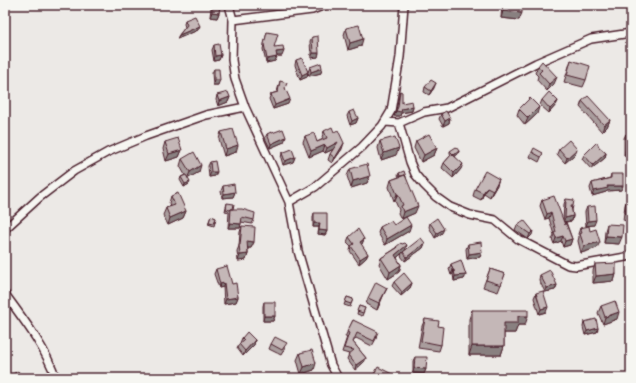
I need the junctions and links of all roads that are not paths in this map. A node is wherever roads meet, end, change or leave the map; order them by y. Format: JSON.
{"nodes":[{"id":1,"x":229,"y":5,"type":"edge"},
{"id":2,"x":325,"y":5,"type":"edge"},
{"id":3,"x":404,"y":5,"type":"edge"},
{"id":4,"x":233,"y":20,"type":"junction"},
{"id":5,"x":631,"y":33,"type":"edge"},
{"id":6,"x":245,"y":107,"type":"junction"},
{"id":7,"x":384,"y":122,"type":"junction"},
{"id":8,"x":398,"y":123,"type":"junction"},
{"id":9,"x":289,"y":202,"type":"junction"},
{"id":10,"x":5,"y":229,"type":"edge"},
{"id":11,"x":631,"y":256,"type":"edge"},
{"id":12,"x":5,"y":294,"type":"edge"},
{"id":13,"x":56,"y":378,"type":"edge"},
{"id":14,"x":338,"y":378,"type":"edge"}],
"edges":[{"from":1,"to":4,"type":"street"},
{"from":2,"to":4,"type":"street"},
{"from":3,"to":7,"type":"street"},
{"from":4,"to":6,"type":"street"},
{"from":5,"to":8,"type":"street"},
{"from":6,"to":9,"type":"street"},
{"from":6,"to":10,"type":"street"},
{"from":7,"to":8,"type":"street"},
{"from":7,"to":9,"type":"street"},
{"from":8,"to":11,"type":"street"},
{"from":9,"to":14,"type":"street"},
{"from":12,"to":13,"type":"street"}]}
